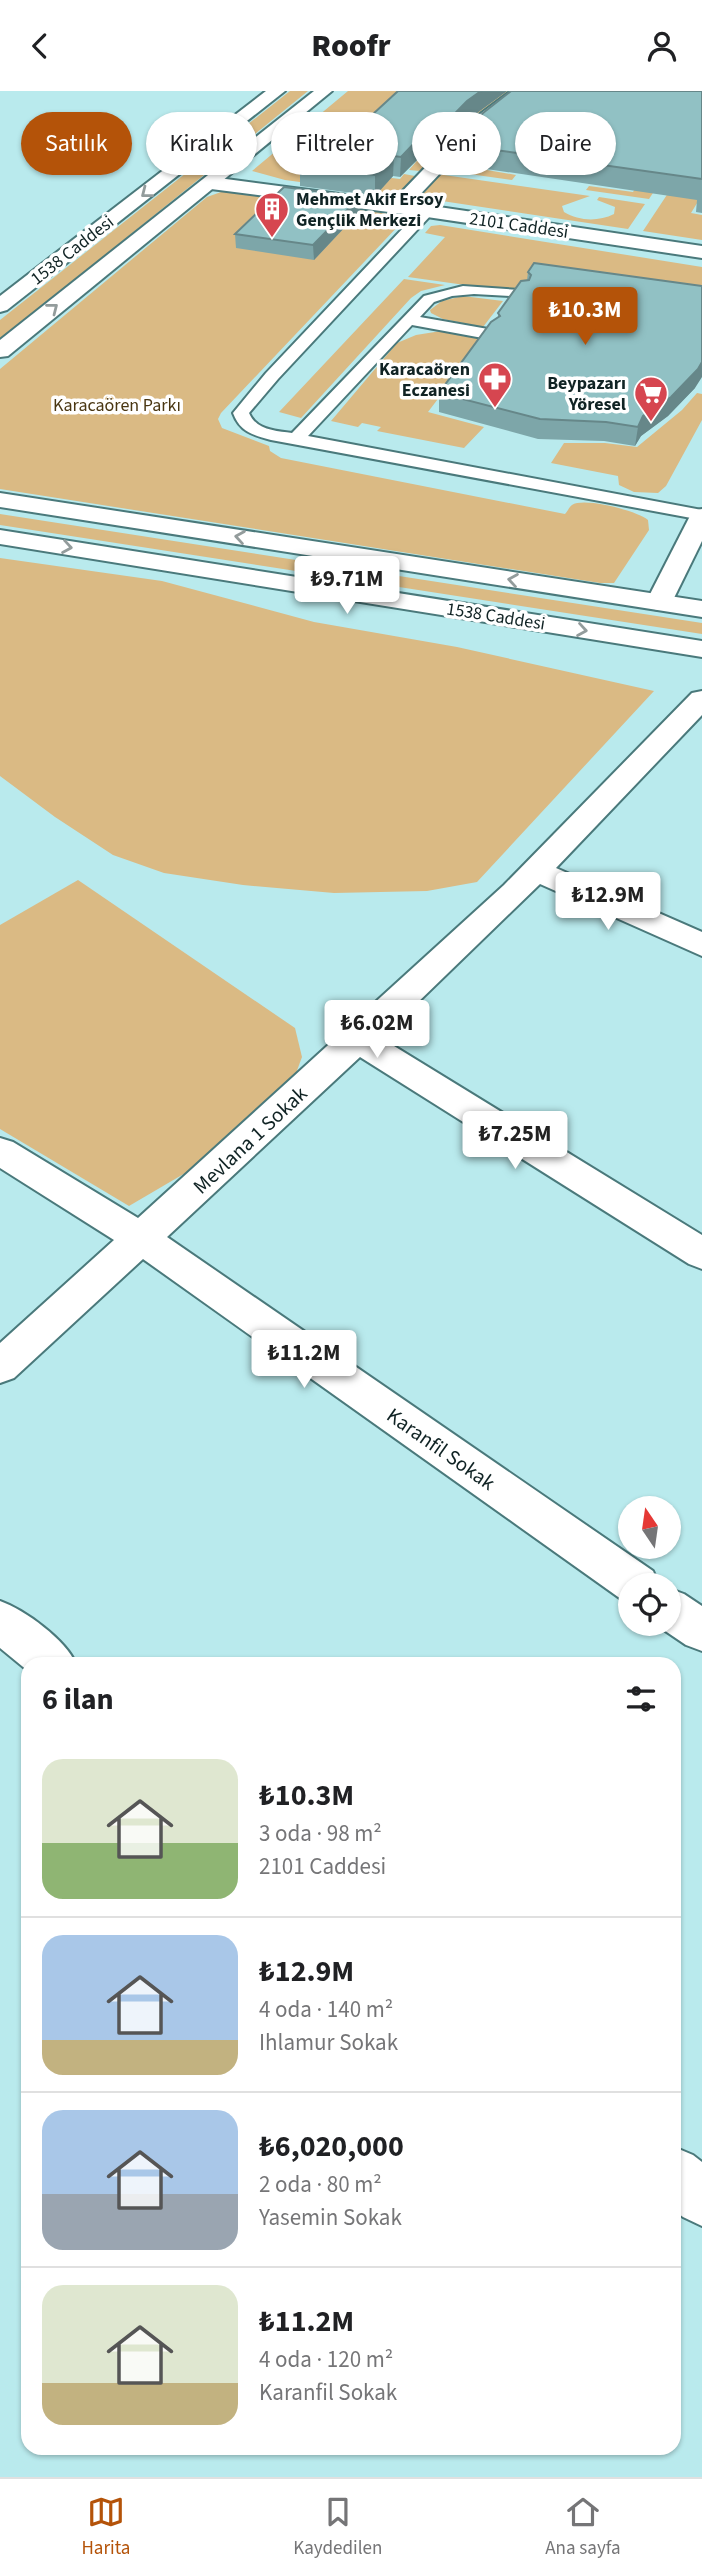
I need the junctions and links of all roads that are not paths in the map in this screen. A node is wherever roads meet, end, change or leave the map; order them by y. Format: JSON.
{"nodes":[{"id":1,"x":278,"y":91,"type":"edge"},
{"id":2,"x":324,"y":91,"type":"edge"},
{"id":3,"x":522,"y":91,"type":"edge"},
{"id":4,"x":211,"y":183,"type":"junction"},
{"id":5,"x":398,"y":208,"type":"junction"},
{"id":6,"x":427,"y":211,"type":"junction"},
{"id":7,"x":702,"y":252,"type":"edge"},
{"id":8,"x":520,"y":295,"type":"edge"},
{"id":9,"x":0,"y":306,"type":"edge"},
{"id":10,"x":408,"y":320,"type":"junction"},
{"id":11,"x":488,"y":334,"type":"edge"},
{"id":12,"x":0,"y":351,"type":"edge"},
{"id":13,"x":296,"y":439,"type":"junction"},
{"id":14,"x":0,"y":500,"type":"edge"},
{"id":15,"x":702,"y":515,"type":"edge"},
{"id":16,"x":0,"y":537,"type":"edge"},
{"id":17,"x":659,"y":602,"type":"junction"},
{"id":18,"x":702,"y":609,"type":"edge"},
{"id":19,"x":702,"y":649,"type":"edge"},
{"id":20,"x":702,"y":699,"type":"edge"},
{"id":21,"x":536,"y":870,"type":"junction"},
{"id":22,"x":702,"y":946,"type":"edge"},
{"id":23,"x":358,"y":1040,"type":"junction"},
{"id":24,"x":0,"y":1151,"type":"edge"},
{"id":25,"x":142,"y":1239,"type":"junction"},
{"id":26,"x":702,"y":1254,"type":"edge"},
{"id":27,"x":0,"y":1367,"type":"edge"},
{"id":28,"x":620,"y":1573,"type":"edge"},
{"id":29,"x":681,"y":1617,"type":"edge"},
{"id":30,"x":0,"y":1621,"type":"edge"},
{"id":31,"x":702,"y":1631,"type":"edge"},
{"id":32,"x":44,"y":1657,"type":"edge"},
{"id":33,"x":681,"y":2180,"type":"edge"},
{"id":34,"x":702,"y":2198,"type":"edge"}],
"edges":[{"from":1,"to":9,"type":"street","name":"1538 Caddesi","one_way":true},
{"from":2,"to":4,"type":"street","name":"1538 Caddesi"},
{"from":3,"to":5,"type":"street"},
{"from":4,"to":5,"type":"street","name":"2101 Caddesi"},
{"from":12,"to":4,"type":"street","name":"1538 Caddesi","one_way":true},
{"from":5,"to":6,"type":"street","name":"2101 Caddesi"},
{"from":6,"to":7,"type":"street","name":"2101 Caddesi"},
{"from":6,"to":13,"type":"lane"},
{"from":8,"to":10,"type":"lane"},
{"from":10,"to":11,"type":"lane"},
{"from":10,"to":13,"type":"lane"},
{"from":13,"to":15,"type":"lane"},
{"from":17,"to":14,"type":"street","name":"1538 Caddesi","one_way":true},
{"from":15,"to":17,"type":"street"},
{"from":16,"to":19,"type":"street","name":"1538 Caddesi","one_way":true},
{"from":17,"to":18,"type":"street","name":"1538 Caddesi"},
{"from":20,"to":21,"type":"street","name":"Mevlana 1 Sokak"},
{"from":21,"to":22,"type":"street"},
{"from":21,"to":23,"type":"street","name":"Mevlana 1 Sokak"},
{"from":23,"to":25,"type":"street","name":"Mevlana 1 Sokak"},
{"from":23,"to":26,"type":"street"},
{"from":24,"to":25,"type":"street","name":"Karanfil Sokak"},
{"from":25,"to":27,"type":"street","name":"Mevlana 1 Sokak"},
{"from":25,"to":28,"type":"street","name":"Karanfil Sokak"},
{"from":29,"to":31,"type":"street"},
{"from":30,"to":32,"type":"street"},
{"from":33,"to":34,"type":"street"}]}
